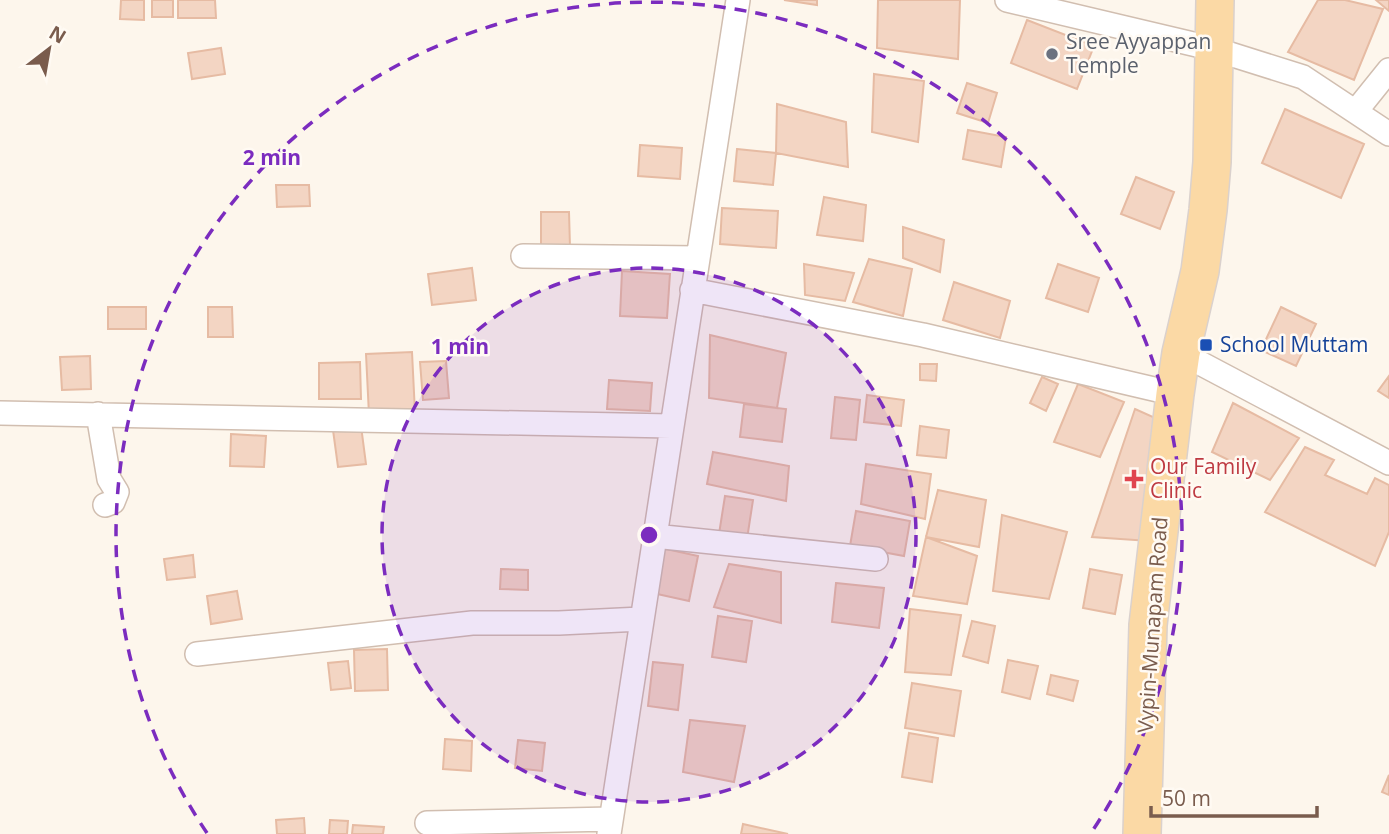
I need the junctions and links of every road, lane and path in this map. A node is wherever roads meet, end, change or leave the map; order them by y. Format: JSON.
{"nodes":[{"id":1,"x":738,"y":0,"type":"edge"},
{"id":2,"x":1007,"y":0,"type":"edge"},
{"id":3,"x":1214,"y":0,"type":"edge"},
{"id":4,"x":1214,"y":49,"type":"junction"},
{"id":5,"x":1389,"y":71,"type":"edge"},
{"id":6,"x":1356,"y":111,"type":"junction"},
{"id":7,"x":1389,"y":134,"type":"edge"},
{"id":8,"x":523,"y":256,"type":"dead end"},
{"id":9,"x":698,"y":258,"type":"junction"},
{"id":10,"x":692,"y":290,"type":"junction"},
{"id":11,"x":1181,"y":353,"type":"junction"},
{"id":12,"x":1175,"y":394,"type":"junction"},
{"id":13,"x":0,"y":413,"type":"edge"},
{"id":14,"x":98,"y":414,"type":"junction"},
{"id":15,"x":671,"y":426,"type":"junction"},
{"id":16,"x":1389,"y":463,"type":"edge"},
{"id":17,"x":105,"y":505,"type":"dead end"},
{"id":18,"x":654,"y":536,"type":"junction"},
{"id":19,"x":876,"y":559,"type":"dead end"},
{"id":20,"x":641,"y":619,"type":"junction"},
{"id":21,"x":197,"y":654,"type":"dead end"},
{"id":22,"x":427,"y":823,"type":"dead end"},
{"id":23,"x":610,"y":826,"type":"edge"},
{"id":24,"x":1142,"y":834,"type":"edge"}],
"edges":[{"from":1,"to":9,"type":"street"},
{"from":2,"to":4,"type":"street"},
{"from":3,"to":4,"type":"main road","name":"Vypin-Munapam Road"},
{"from":4,"to":6,"type":"street"},
{"from":4,"to":11,"type":"main road","name":"Vypin-Munapam Road"},
{"from":5,"to":6,"type":"street"},
{"from":6,"to":7,"type":"street"},
{"from":8,"to":9,"type":"street"},
{"from":9,"to":10,"type":"street"},
{"from":10,"to":12,"type":"street"},
{"from":10,"to":15,"type":"street"},
{"from":11,"to":12,"type":"main road","name":"Vypin-Munapam Road"},
{"from":11,"to":16,"type":"street"},
{"from":12,"to":24,"type":"main road","name":"Vypin-Munapam Road"},
{"from":13,"to":14,"type":"street"},
{"from":14,"to":15,"type":"street"},
{"from":14,"to":17,"type":"street"},
{"from":15,"to":18,"type":"street"},
{"from":18,"to":19,"type":"street"},
{"from":18,"to":20,"type":"street"},
{"from":20,"to":21,"type":"street"},
{"from":20,"to":23,"type":"street"},
{"from":22,"to":23,"type":"street"}]}
